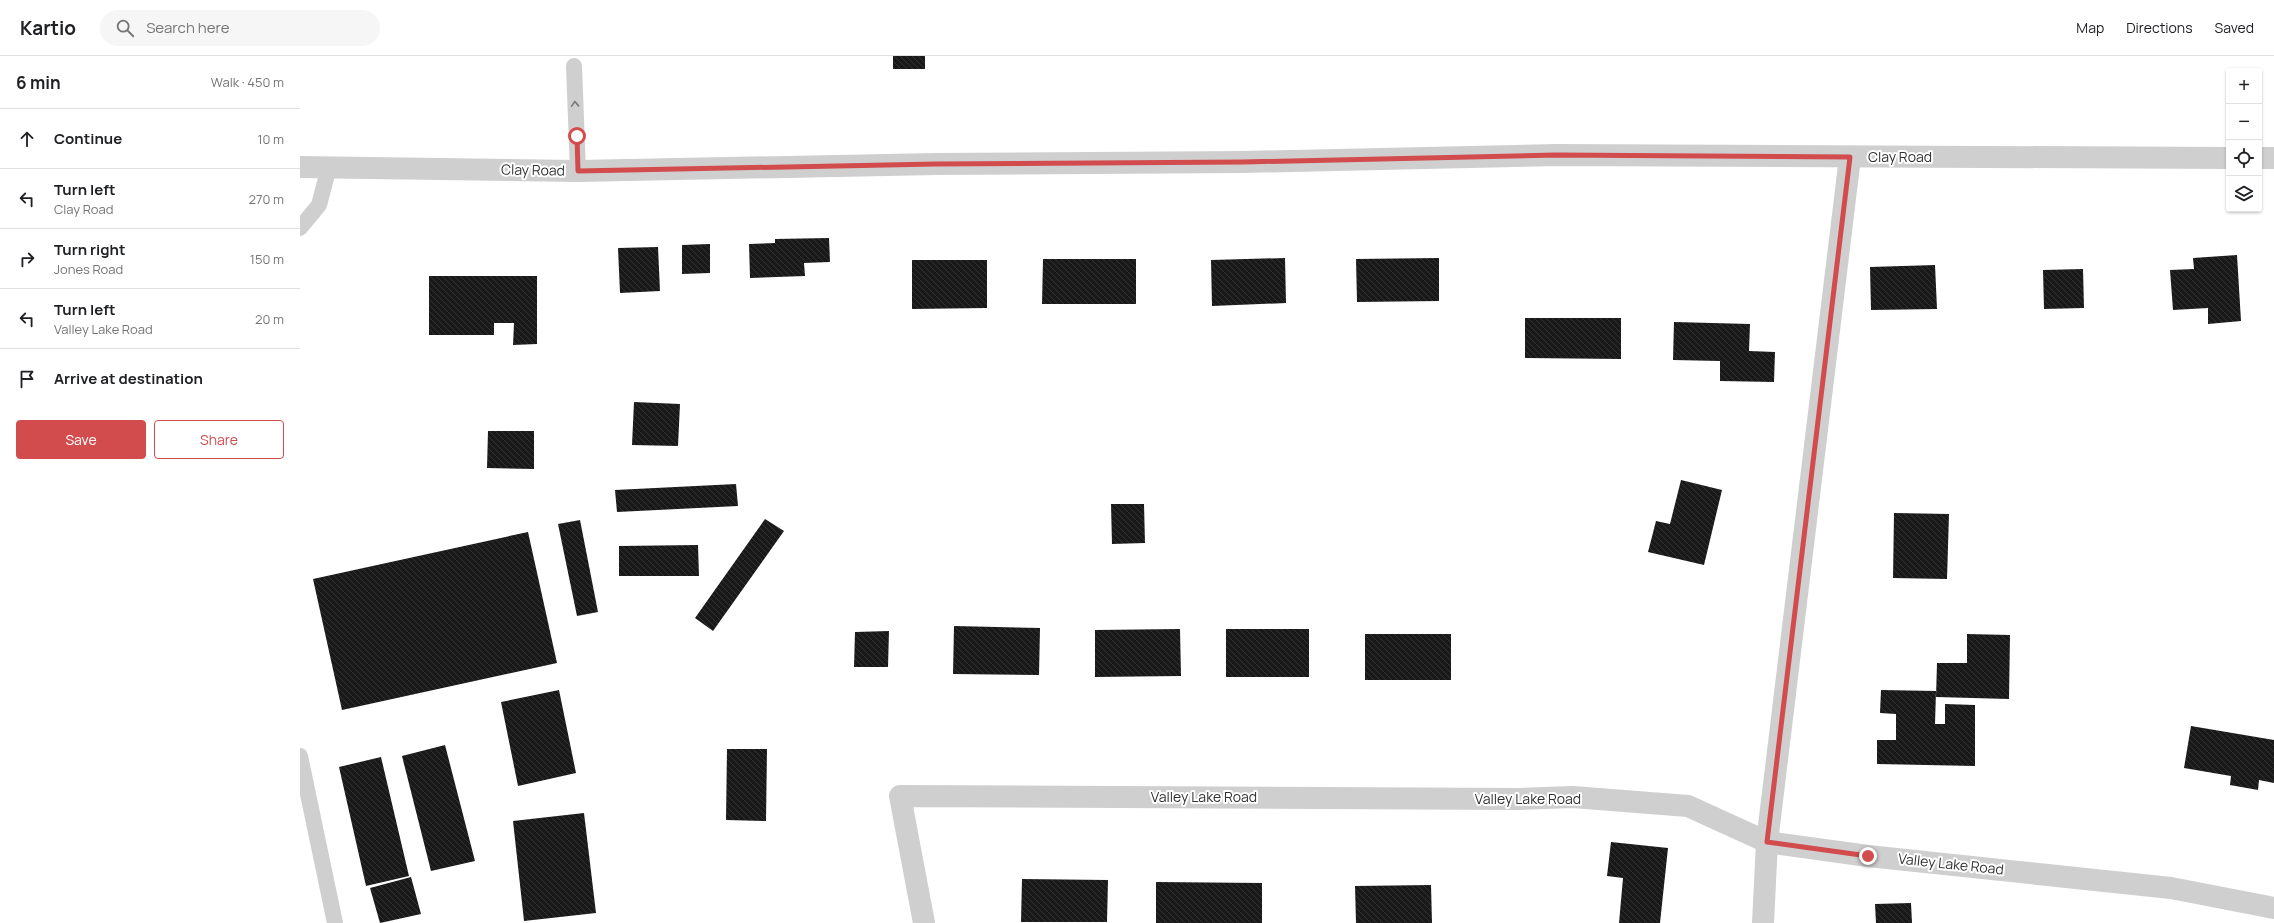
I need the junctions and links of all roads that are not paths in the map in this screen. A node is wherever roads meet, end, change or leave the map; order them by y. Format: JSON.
{"nodes":[{"id":1,"x":574,"y":66,"type":"dead end"},
{"id":2,"x":1850,"y":157,"type":"junction"},
{"id":3,"x":2226,"y":158,"type":"edge"},
{"id":4,"x":2262,"y":158,"type":"edge"},
{"id":5,"x":2274,"y":158,"type":"edge"},
{"id":6,"x":300,"y":167,"type":"edge"},
{"id":7,"x":329,"y":167,"type":"junction"},
{"id":8,"x":578,"y":171,"type":"junction"},
{"id":9,"x":300,"y":228,"type":"edge"},
{"id":10,"x":300,"y":756,"type":"edge"},
{"id":11,"x":1767,"y":842,"type":"junction"},
{"id":12,"x":2274,"y":908,"type":"edge"},
{"id":13,"x":335,"y":923,"type":"edge"},
{"id":14,"x":924,"y":923,"type":"edge"},
{"id":15,"x":1763,"y":923,"type":"edge"}],
"edges":[{"from":8,"to":1,"type":"lane","one_way":true},
{"from":2,"to":3,"type":"street","name":"Clay Road"},
{"from":2,"to":8,"type":"street","name":"Clay Road"},
{"from":2,"to":11,"type":"street"},
{"from":4,"to":5,"type":"street"},
{"from":6,"to":7,"type":"street","name":"Clay Road"},
{"from":7,"to":8,"type":"street","name":"Clay Road"},
{"from":7,"to":9,"type":"lane"},
{"from":10,"to":13,"type":"lane"},
{"from":11,"to":12,"type":"street","name":"Valley Lake Road"},
{"from":11,"to":14,"type":"street","name":"Valley Lake Road"},
{"from":11,"to":15,"type":"street"}]}
